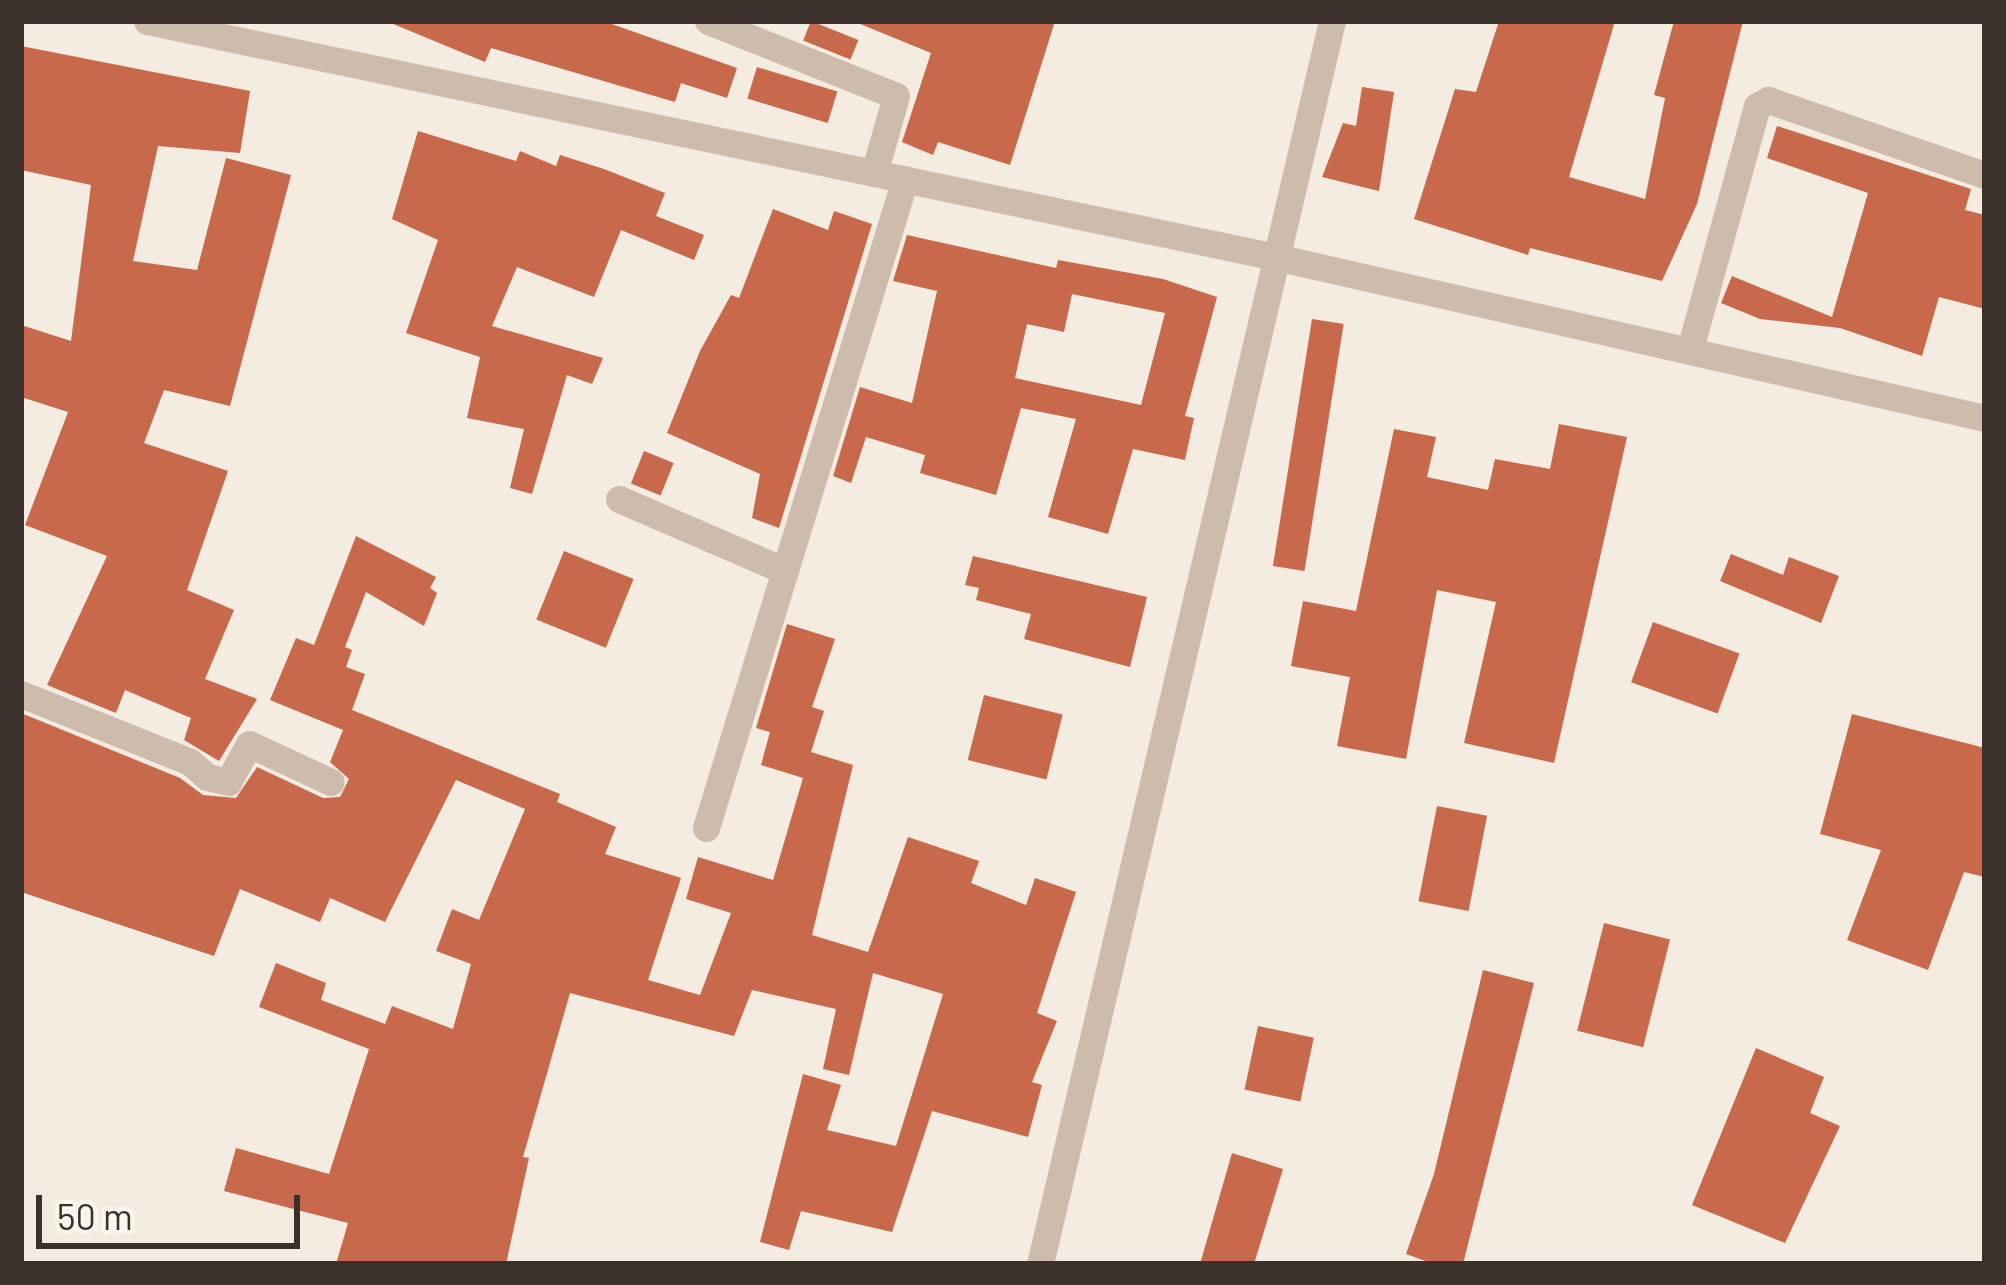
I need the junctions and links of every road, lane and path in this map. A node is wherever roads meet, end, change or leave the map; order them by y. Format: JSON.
{"nodes":[{"id":1,"x":147,"y":21,"type":"edge"},
{"id":2,"x":708,"y":21,"type":"edge"},
{"id":3,"x":1332,"y":21,"type":"edge"},
{"id":4,"x":874,"y":173,"type":"junction"},
{"id":5,"x":1985,"y":175,"type":"edge"},
{"id":6,"x":905,"y":179,"type":"junction"},
{"id":7,"x":1280,"y":258,"type":"junction"},
{"id":8,"x":1690,"y":349,"type":"junction"},
{"id":9,"x":1985,"y":418,"type":"edge"},
{"id":10,"x":619,"y":499,"type":"dead end"},
{"id":11,"x":785,"y":571,"type":"junction"},
{"id":12,"x":21,"y":694,"type":"edge"},
{"id":13,"x":331,"y":782,"type":"dead end"},
{"id":14,"x":706,"y":828,"type":"dead end"},
{"id":15,"x":1040,"y":1264,"type":"edge"}],
"edges":[{"from":1,"to":4,"type":"street"},
{"from":2,"to":4,"type":"street"},
{"from":3,"to":7,"type":"street"},
{"from":4,"to":6,"type":"street"},
{"from":5,"to":8,"type":"street"},
{"from":6,"to":7,"type":"street"},
{"from":6,"to":11,"type":"street"},
{"from":7,"to":8,"type":"street"},
{"from":7,"to":15,"type":"street"},
{"from":8,"to":9,"type":"street"},
{"from":10,"to":11,"type":"street"},
{"from":11,"to":14,"type":"street"},
{"from":12,"to":13,"type":"street"}]}
